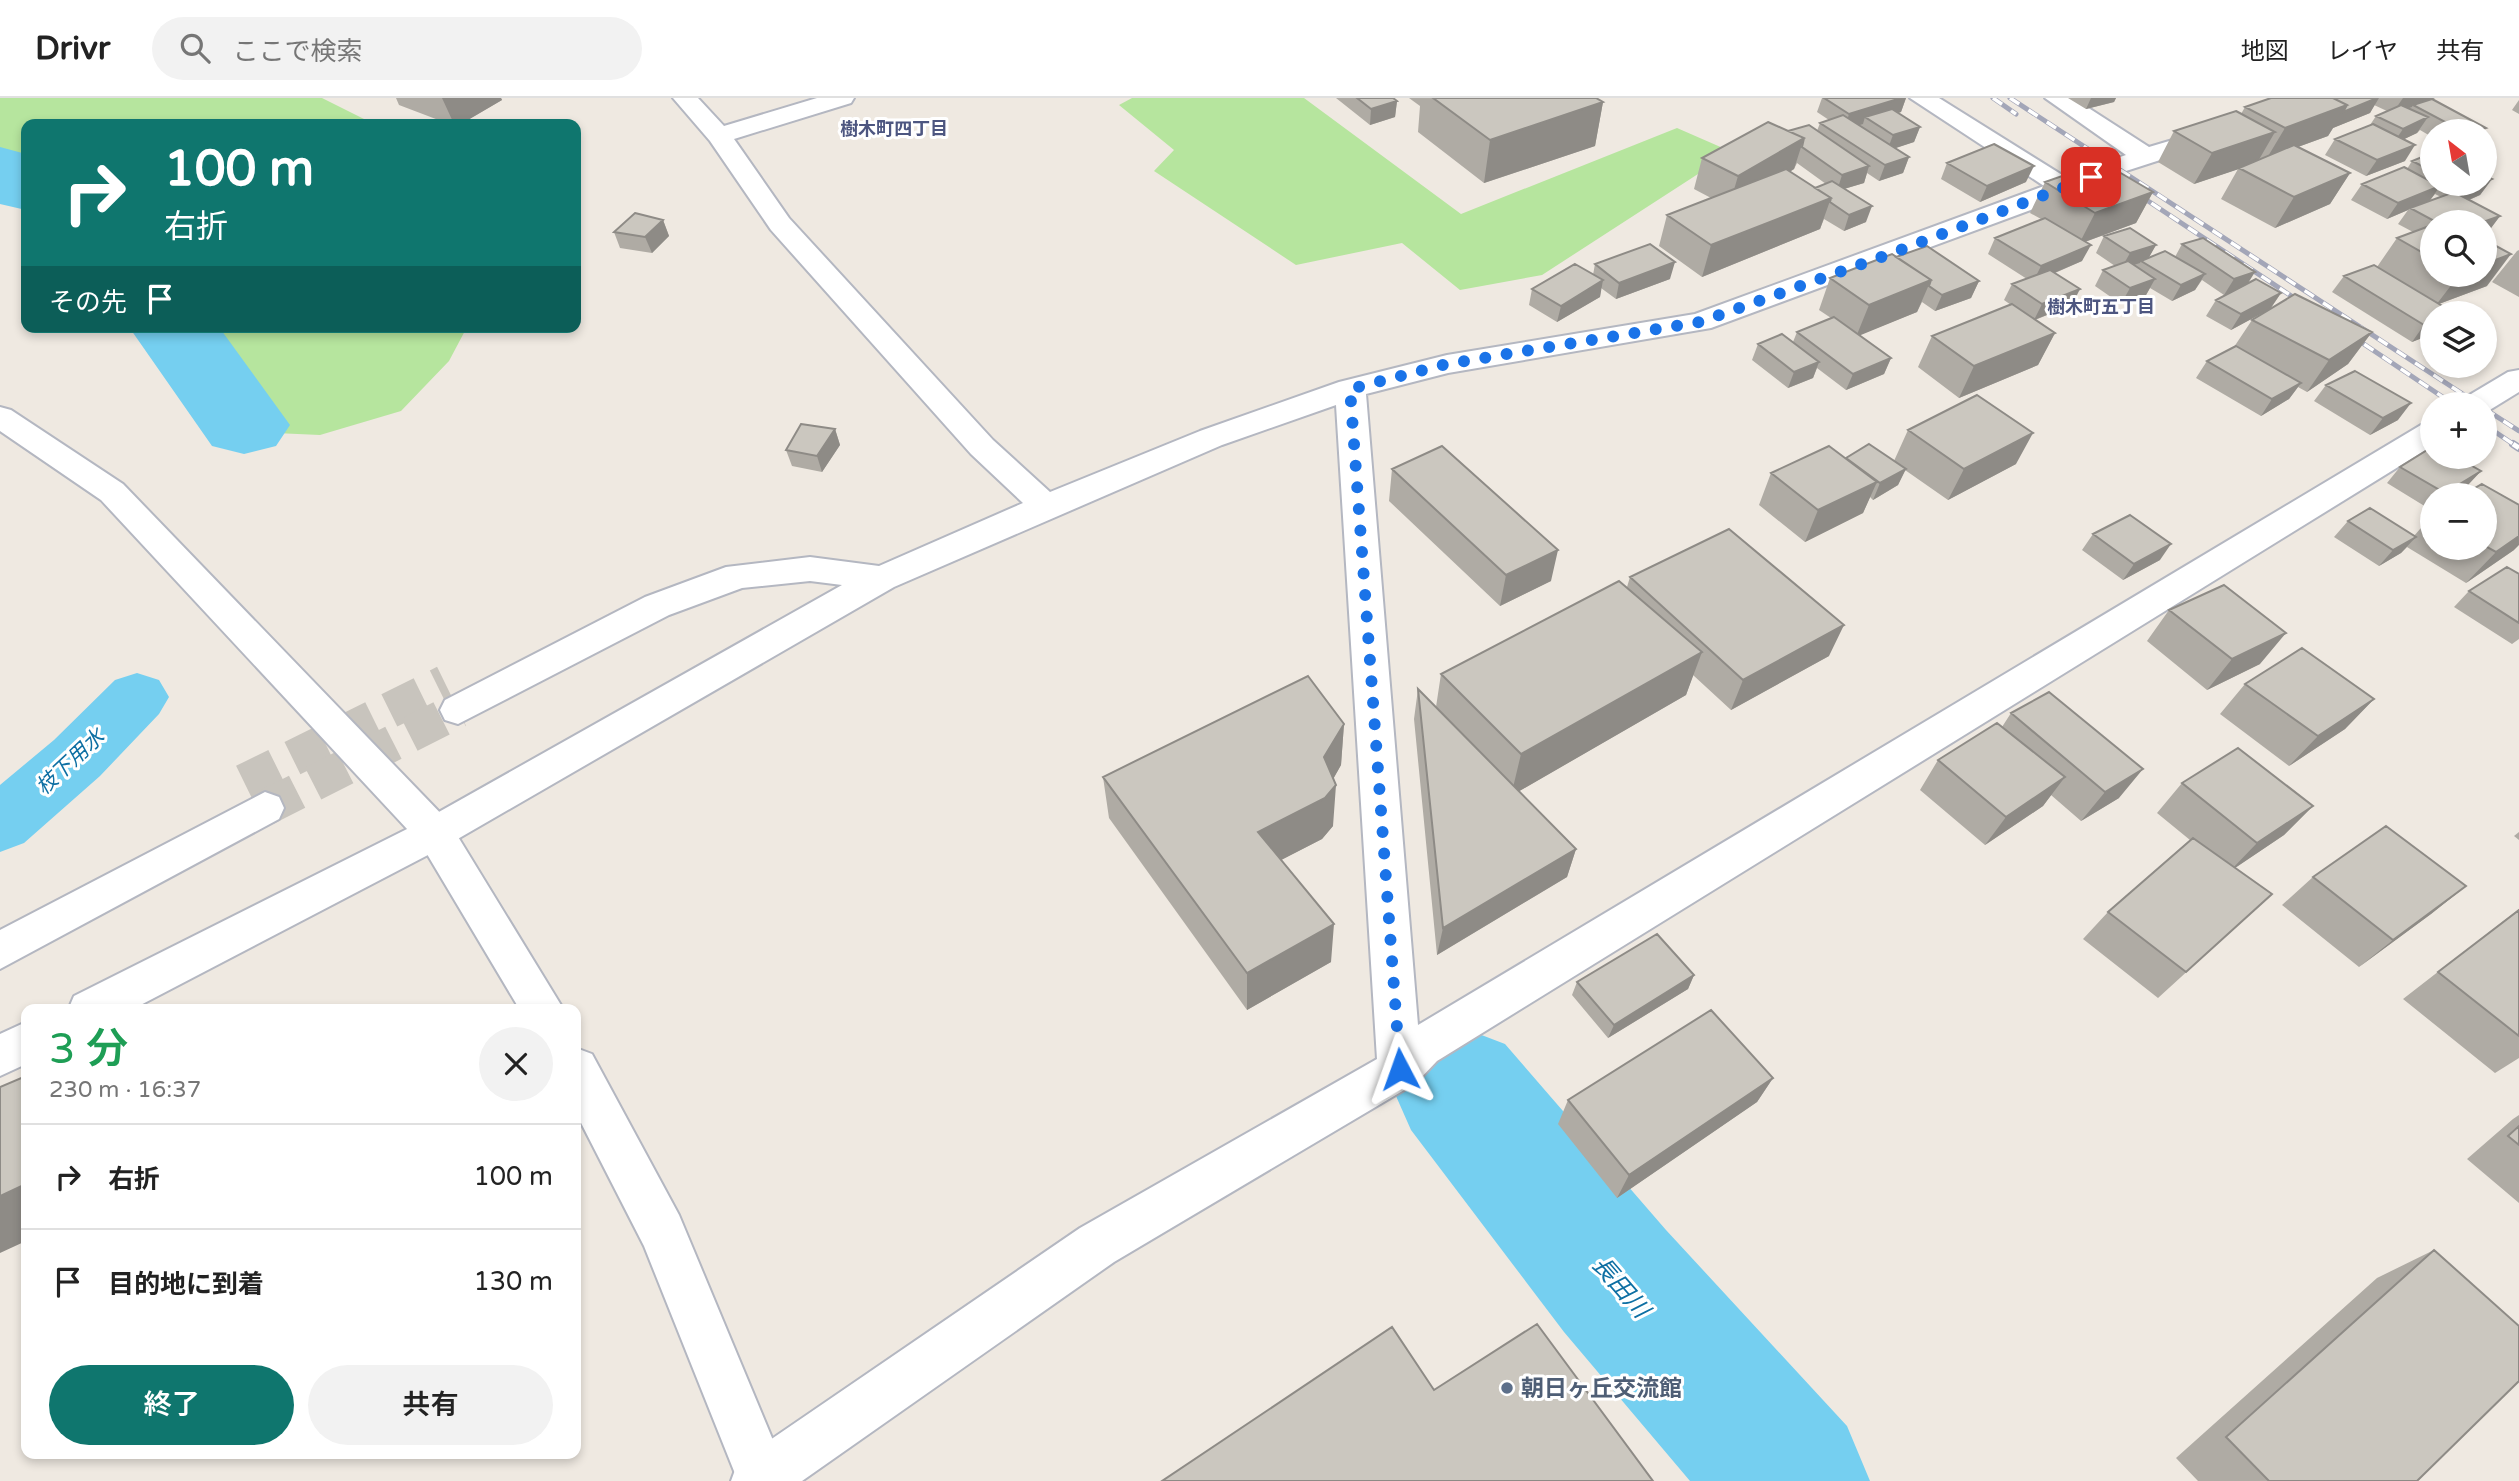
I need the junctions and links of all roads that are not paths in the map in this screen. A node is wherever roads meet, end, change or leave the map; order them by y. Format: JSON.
{"nodes":[{"id":1,"x":685,"y":98,"type":"edge"},
{"id":2,"x":842,"y":98,"type":"edge"},
{"id":3,"x":1922,"y":98,"type":"edge"},
{"id":4,"x":2057,"y":98,"type":"edge"},
{"id":5,"x":2236,"y":127,"type":"edge"},
{"id":6,"x":719,"y":136,"type":"junction"},
{"id":7,"x":2519,"y":379,"type":"edge"},
{"id":8,"x":1350,"y":389,"type":"junction"},
{"id":9,"x":2497,"y":392,"type":"edge"},
{"id":10,"x":0,"y":417,"type":"edge"},
{"id":11,"x":2420,"y":439,"type":"edge"},
{"id":12,"x":1046,"y":506,"type":"junction"},
{"id":13,"x":881,"y":578,"type":"junction"},
{"id":14,"x":458,"y":710,"type":"tunnel mouth"},
{"id":15,"x":265,"y":808,"type":"tunnel mouth"},
{"id":16,"x":435,"y":833,"type":"junction"},
{"id":17,"x":0,"y":951,"type":"edge"},
{"id":18,"x":101,"y":1004,"type":"edge"},
{"id":19,"x":539,"y":1004,"type":"edge"},
{"id":20,"x":21,"y":1045,"type":"edge"},
{"id":21,"x":0,"y":1056,"type":"edge"},
{"id":22,"x":1400,"y":1069,"type":"junction"},
{"id":23,"x":581,"y":1078,"type":"edge"},
{"id":24,"x":761,"y":1480,"type":"edge"}],
"edges":[{"from":1,"to":6,"type":"street"},
{"from":2,"to":6,"type":"street"},
{"from":3,"to":8,"type":"street"},
{"from":4,"to":5,"type":"street"},
{"from":6,"to":12,"type":"street"},
{"from":7,"to":9,"type":"street"},
{"from":8,"to":12,"type":"street"},
{"from":8,"to":22,"type":"street"},
{"from":10,"to":16,"type":"street"},
{"from":11,"to":22,"type":"street"},
{"from":12,"to":13,"type":"street"},
{"from":13,"to":14,"type":"street"},
{"from":13,"to":16,"type":"street"},
{"from":15,"to":17,"type":"street"},
{"from":16,"to":18,"type":"street"},
{"from":16,"to":19,"type":"street"},
{"from":20,"to":21,"type":"street"},
{"from":22,"to":24,"type":"street"},
{"from":23,"to":24,"type":"street"}]}
